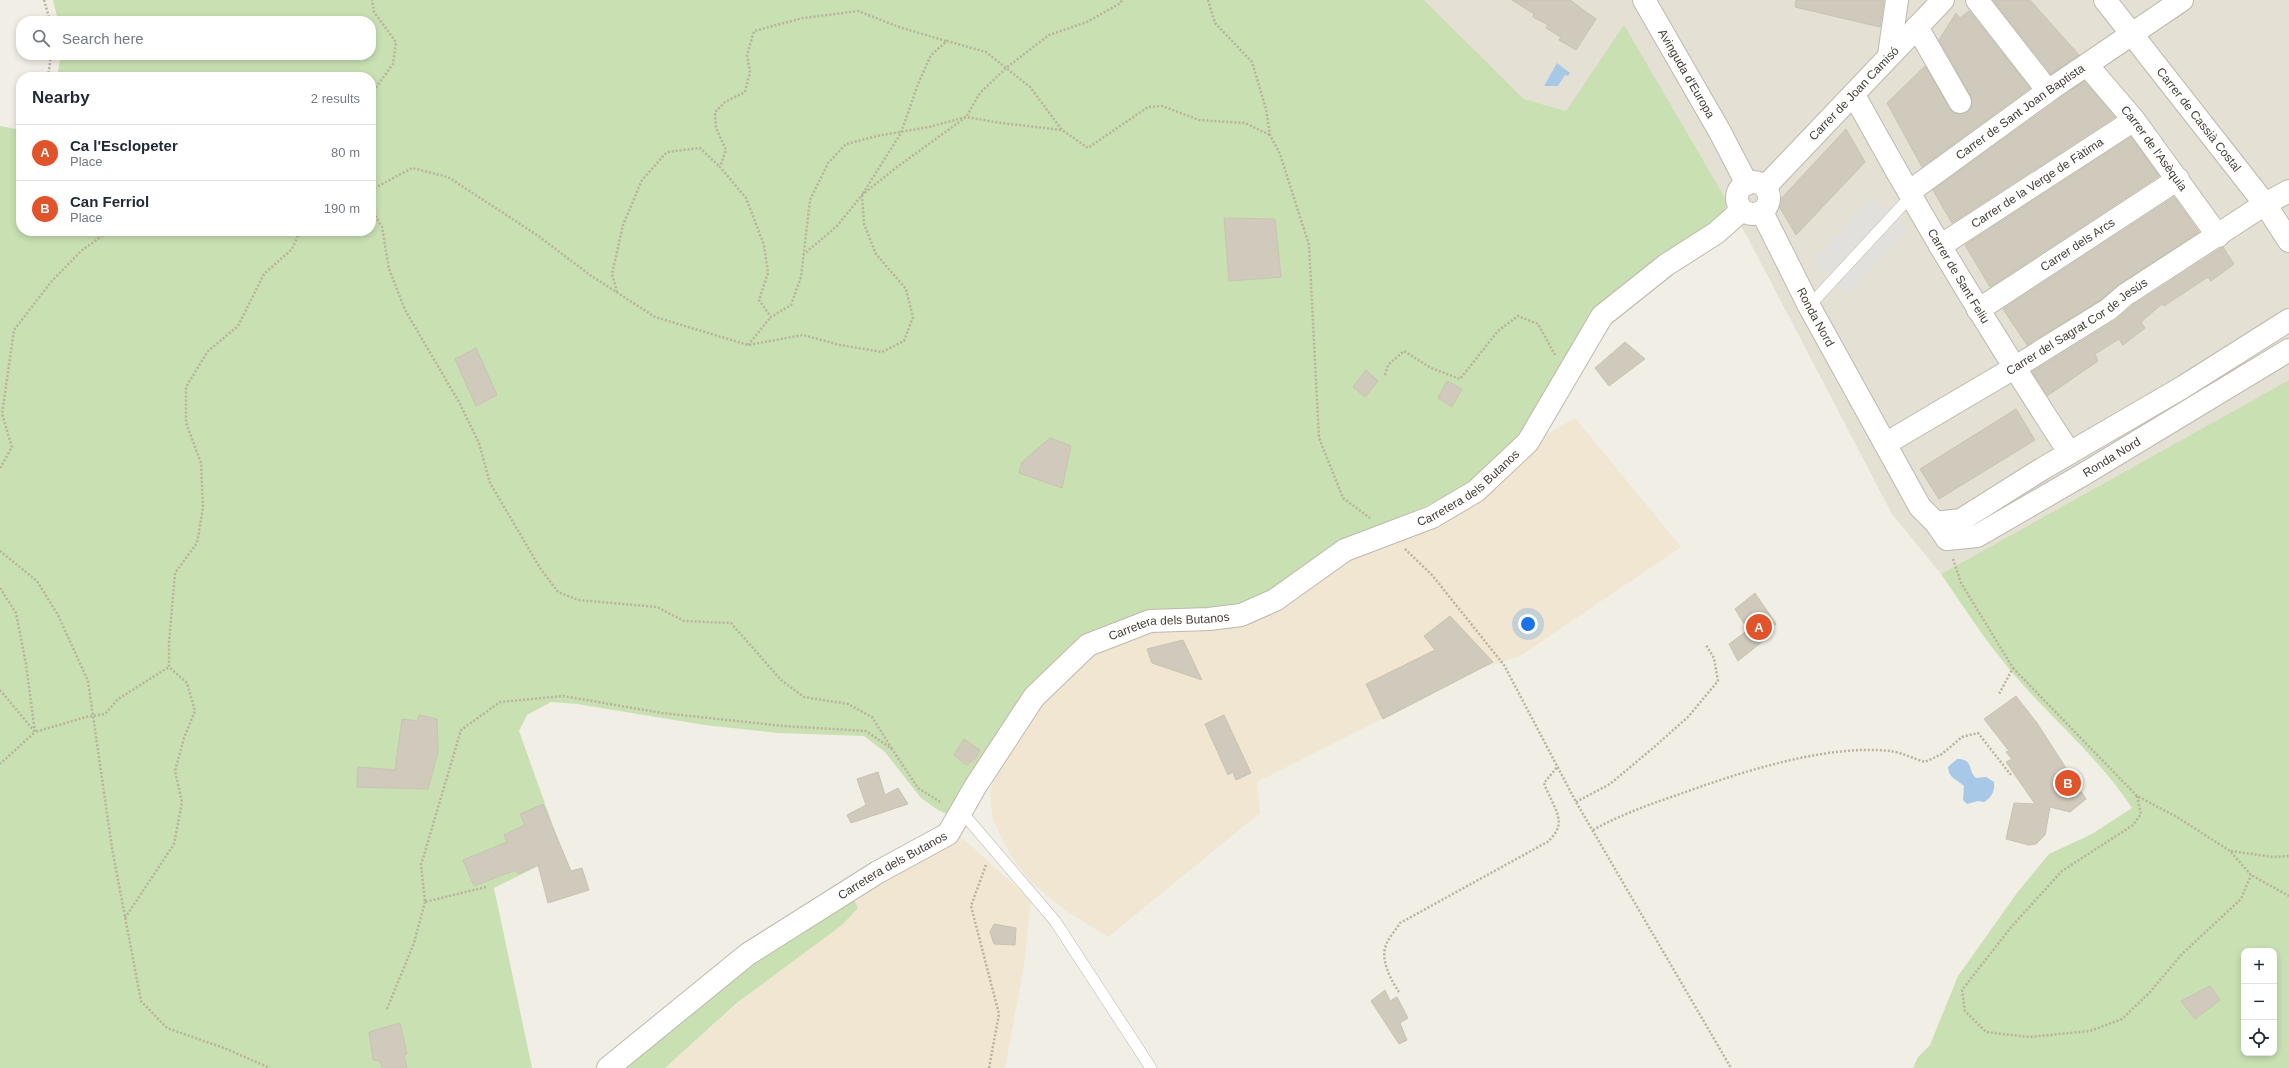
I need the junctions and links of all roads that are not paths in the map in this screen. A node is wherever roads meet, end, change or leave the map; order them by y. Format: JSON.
{"nodes":[{"id":1,"x":1644,"y":0,"type":"edge"},
{"id":2,"x":1897,"y":0,"type":"edge"},
{"id":3,"x":1944,"y":0,"type":"edge"},
{"id":4,"x":1977,"y":0,"type":"edge"},
{"id":5,"x":2105,"y":0,"type":"edge"},
{"id":6,"x":2182,"y":0,"type":"edge"},
{"id":7,"x":1917,"y":27,"type":"junction"},
{"id":8,"x":2133,"y":33,"type":"junction"},
{"id":9,"x":1889,"y":55,"type":"junction"},
{"id":10,"x":2086,"y":65,"type":"junction"},
{"id":11,"x":2048,"y":91,"type":"junction"},
{"id":12,"x":1854,"y":95,"type":"junction"},
{"id":13,"x":1960,"y":102,"type":"dead end"},
{"id":14,"x":2134,"y":120,"type":"junction"},
{"id":15,"x":2178,"y":179,"type":"junction"},
{"id":16,"x":1756,"y":185,"type":"junction"},
{"id":17,"x":2289,"y":191,"type":"edge"},
{"id":18,"x":1910,"y":194,"type":"junction"},
{"id":19,"x":2265,"y":204,"type":"junction"},
{"id":20,"x":1752,"y":211,"type":"junction"},
{"id":21,"x":2218,"y":236,"type":"junction"},
{"id":22,"x":2289,"y":241,"type":"edge"},
{"id":23,"x":1940,"y":246,"type":"junction"},
{"id":24,"x":1809,"y":306,"type":"junction"},
{"id":25,"x":1978,"y":310,"type":"junction"},
{"id":26,"x":2289,"y":320,"type":"edge"},
{"id":27,"x":2289,"y":350,"type":"edge"},
{"id":28,"x":2014,"y":368,"type":"junction"},
{"id":29,"x":1885,"y":444,"type":"junction"},
{"id":30,"x":2069,"y":452,"type":"junction"},
{"id":31,"x":1942,"y":531,"type":"junction"},
{"id":32,"x":961,"y":811,"type":"junction"},
{"id":33,"x":608,"y":1068,"type":"edge"},
{"id":34,"x":1151,"y":1068,"type":"edge"}],
"edges":[{"from":1,"to":16,"type":"street","name":"Avinguda d'Europa"},
{"from":2,"to":9,"type":"street"},
{"from":3,"to":7,"type":"street","name":"Carrer de Joan Camisó"},
{"from":4,"to":11,"type":"street"},
{"from":5,"to":8,"type":"street","name":"Carrer de Cassià Costal"},
{"from":6,"to":8,"type":"street","name":"Carrer de Sant Joan Baptista"},
{"from":7,"to":9,"type":"street","name":"Carrer de Joan Camisó"},
{"from":7,"to":13,"type":"street"},
{"from":8,"to":10,"type":"street","name":"Carrer de Sant Joan Baptista"},
{"from":8,"to":19,"type":"street","name":"Carrer de Cassià Costal"},
{"from":9,"to":12,"type":"street","name":"Carrer de Joan Camisó"},
{"from":10,"to":11,"type":"street","name":"Carrer de Sant Joan Baptista"},
{"from":10,"to":14,"type":"street","name":"Carrer de l'Asèquia"},
{"from":11,"to":18,"type":"street","name":"Carrer de Sant Joan Baptista"},
{"from":12,"to":16,"type":"street","name":"Carrer de Joan Camisó"},
{"from":12,"to":18,"type":"street","name":"Carrer de Sant Feliu"},
{"from":14,"to":15,"type":"street","name":"Carrer de l'Asèquia"},
{"from":14,"to":23,"type":"street","name":"Carrer de la Verge de Fàtima"},
{"from":15,"to":21,"type":"street","name":"Carrer de l'Asèquia"},
{"from":15,"to":25,"type":"street","name":"Carrer dels Arcs"},
{"from":16,"to":20,"type":"street"},
{"from":16,"to":20,"type":"street"},
{"from":17,"to":19,"type":"street","name":"Carrer del Sagrat Cor de Jesús"},
{"from":18,"to":23,"type":"street","name":"Carrer de Sant Feliu"},
{"from":18,"to":24,"type":"lane"},
{"from":19,"to":21,"type":"street","name":"Carrer del Sagrat Cor de Jesús"},
{"from":19,"to":22,"type":"street","name":"Carrer de Cassià Costal"},
{"from":20,"to":24,"type":"street","name":"Ronda Nord"},
{"from":20,"to":32,"type":"street","name":"Carretera dels Butanos"},
{"from":21,"to":28,"type":"street","name":"Carrer del Sagrat Cor de Jesús"},
{"from":23,"to":25,"type":"street","name":"Carrer de Sant Feliu"},
{"from":24,"to":29,"type":"street","name":"Ronda Nord"},
{"from":25,"to":28,"type":"street","name":"Carrer de Sant Feliu"},
{"from":26,"to":30,"type":"street","name":"Ronda Nord"},
{"from":27,"to":31,"type":"street","name":"Ronda Nord"},
{"from":28,"to":29,"type":"street","name":"Carrer del Sagrat Cor de Jesús"},
{"from":28,"to":30,"type":"street","name":"Carrer de Sant Feliu"},
{"from":29,"to":31,"type":"street","name":"Ronda Nord"},
{"from":30,"to":31,"type":"street","name":"Ronda Nord"},
{"from":32,"to":33,"type":"street","name":"Carretera dels Butanos"},
{"from":32,"to":34,"type":"lane"}]}
